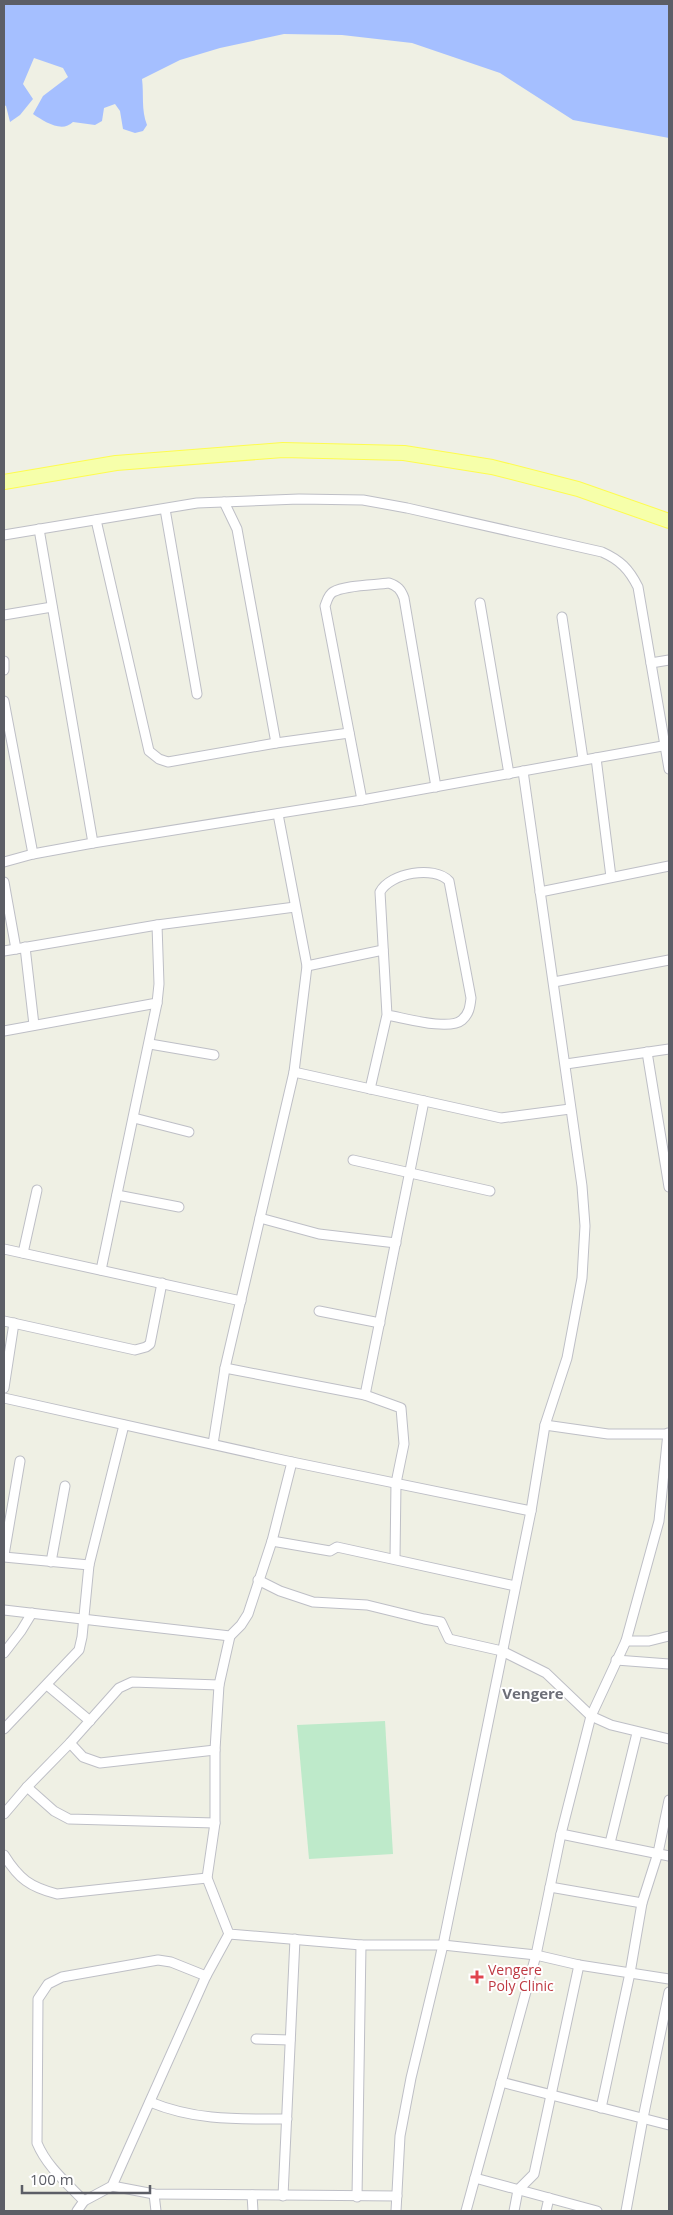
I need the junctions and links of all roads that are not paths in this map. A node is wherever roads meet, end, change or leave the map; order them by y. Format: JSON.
{"nodes":[{"id":1,"x":4,"y":482,"type":"edge"},
{"id":2,"x":224,"y":502,"type":"junction"},
{"id":3,"x":164,"y":509,"type":"junction"},
{"id":4,"x":96,"y":520,"type":"junction"},
{"id":5,"x":669,"y":521,"type":"edge"},
{"id":6,"x":38,"y":529,"type":"junction"},
{"id":7,"x":4,"y":535,"type":"edge"},
{"id":8,"x":480,"y":603,"type":"dead end"},
{"id":9,"x":52,"y":607,"type":"junction"},
{"id":10,"x":4,"y":615,"type":"edge"},
{"id":11,"x":562,"y":617,"type":"dead end"},
{"id":12,"x":669,"y":660,"type":"edge"},
{"id":13,"x":4,"y":661,"type":"edge"},
{"id":14,"x":651,"y":663,"type":"junction"},
{"id":15,"x":4,"y":670,"type":"edge"},
{"id":16,"x":197,"y":694,"type":"dead end"},
{"id":17,"x":4,"y":701,"type":"edge"},
{"id":18,"x":349,"y":733,"type":"junction"},
{"id":19,"x":276,"y":743,"type":"junction"},
{"id":20,"x":667,"y":745,"type":"edge"},
{"id":21,"x":596,"y":758,"type":"junction"},
{"id":22,"x":583,"y":760,"type":"junction"},
{"id":23,"x":669,"y":769,"type":"edge"},
{"id":24,"x":523,"y":772,"type":"junction"},
{"id":25,"x":509,"y":774,"type":"junction"},
{"id":26,"x":436,"y":787,"type":"junction"},
{"id":27,"x":362,"y":800,"type":"junction"},
{"id":28,"x":278,"y":814,"type":"junction"},
{"id":29,"x":93,"y":843,"type":"junction"},
{"id":30,"x":33,"y":854,"type":"junction"},
{"id":31,"x":4,"y":862,"type":"edge"},
{"id":32,"x":669,"y":866,"type":"edge"},
{"id":33,"x":611,"y":877,"type":"junction"},
{"id":34,"x":4,"y":882,"type":"edge"},
{"id":35,"x":540,"y":892,"type":"junction"},
{"id":36,"x":295,"y":907,"type":"junction"},
{"id":37,"x":157,"y":925,"type":"junction"},
{"id":38,"x":20,"y":948,"type":"junction"},
{"id":39,"x":382,"y":950,"type":"junction"},
{"id":40,"x":4,"y":951,"type":"edge"},
{"id":41,"x":669,"y":960,"type":"edge"},
{"id":42,"x":307,"y":966,"type":"junction"},
{"id":43,"x":554,"y":982,"type":"junction"},
{"id":44,"x":157,"y":1003,"type":"junction"},
{"id":45,"x":388,"y":1014,"type":"junction"},
{"id":46,"x":34,"y":1025,"type":"junction"},
{"id":47,"x":4,"y":1031,"type":"edge"},
{"id":48,"x":150,"y":1044,"type":"junction"},
{"id":49,"x":669,"y":1049,"type":"edge"},
{"id":50,"x":647,"y":1052,"type":"junction"},
{"id":51,"x":214,"y":1056,"type":"dead end"},
{"id":52,"x":566,"y":1064,"type":"junction"},
{"id":53,"x":294,"y":1072,"type":"junction"},
{"id":54,"x":370,"y":1089,"type":"junction"},
{"id":55,"x":424,"y":1101,"type":"junction"},
{"id":56,"x":570,"y":1109,"type":"junction"},
{"id":57,"x":134,"y":1118,"type":"junction"},
{"id":58,"x":189,"y":1132,"type":"dead end"},
{"id":59,"x":353,"y":1160,"type":"dead end"},
{"id":60,"x":410,"y":1174,"type":"junction"},
{"id":61,"x":669,"y":1187,"type":"edge"},
{"id":62,"x":37,"y":1190,"type":"dead end"},
{"id":63,"x":490,"y":1191,"type":"dead end"},
{"id":64,"x":118,"y":1195,"type":"junction"},
{"id":65,"x":179,"y":1207,"type":"dead end"},
{"id":66,"x":260,"y":1218,"type":"junction"},
{"id":67,"x":396,"y":1243,"type":"junction"},
{"id":68,"x":4,"y":1249,"type":"edge"},
{"id":69,"x":23,"y":1253,"type":"junction"},
{"id":70,"x":101,"y":1270,"type":"junction"},
{"id":71,"x":162,"y":1283,"type":"junction"},
{"id":72,"x":241,"y":1301,"type":"junction"},
{"id":73,"x":319,"y":1311,"type":"dead end"},
{"id":74,"x":4,"y":1321,"type":"edge"},
{"id":75,"x":380,"y":1322,"type":"junction"},
{"id":76,"x":14,"y":1323,"type":"junction"},
{"id":77,"x":225,"y":1368,"type":"junction"},
{"id":78,"x":4,"y":1388,"type":"edge"},
{"id":79,"x":365,"y":1395,"type":"junction"},
{"id":80,"x":4,"y":1398,"type":"edge"},
{"id":81,"x":124,"y":1425,"type":"junction"},
{"id":82,"x":545,"y":1425,"type":"junction"},
{"id":83,"x":668,"y":1434,"type":"edge"},
{"id":84,"x":213,"y":1444,"type":"junction"},
{"id":85,"x":20,"y":1461,"type":"dead end"},
{"id":86,"x":292,"y":1462,"type":"junction"},
{"id":87,"x":396,"y":1483,"type":"junction"},
{"id":88,"x":64,"y":1486,"type":"dead end"},
{"id":89,"x":531,"y":1511,"type":"junction"},
{"id":90,"x":659,"y":1521,"type":"junction"},
{"id":91,"x":669,"y":1523,"type":"edge"},
{"id":92,"x":272,"y":1541,"type":"junction"},
{"id":93,"x":4,"y":1556,"type":"edge"},
{"id":94,"x":395,"y":1558,"type":"junction"},
{"id":95,"x":51,"y":1562,"type":"junction"},
{"id":96,"x":89,"y":1565,"type":"junction"},
{"id":97,"x":258,"y":1580,"type":"junction"},
{"id":98,"x":515,"y":1586,"type":"junction"},
{"id":99,"x":4,"y":1610,"type":"edge"},
{"id":100,"x":32,"y":1613,"type":"junction"},
{"id":101,"x":84,"y":1619,"type":"junction"},
{"id":102,"x":230,"y":1636,"type":"junction"},
{"id":103,"x":669,"y":1636,"type":"edge"},
{"id":104,"x":626,"y":1641,"type":"junction"},
{"id":105,"x":502,"y":1651,"type":"junction"},
{"id":106,"x":4,"y":1653,"type":"edge"},
{"id":107,"x":616,"y":1660,"type":"junction"},
{"id":108,"x":669,"y":1664,"type":"edge"},
{"id":109,"x":47,"y":1685,"type":"junction"},
{"id":110,"x":219,"y":1685,"type":"junction"},
{"id":111,"x":591,"y":1716,"type":"junction"},
{"id":112,"x":90,"y":1722,"type":"junction"},
{"id":113,"x":4,"y":1729,"type":"edge"},
{"id":114,"x":638,"y":1733,"type":"junction"},
{"id":115,"x":669,"y":1739,"type":"edge"},
{"id":116,"x":70,"y":1743,"type":"junction"},
{"id":117,"x":215,"y":1750,"type":"junction"},
{"id":118,"x":27,"y":1787,"type":"junction"},
{"id":119,"x":669,"y":1800,"type":"edge"},
{"id":120,"x":4,"y":1814,"type":"edge"},
{"id":121,"x":215,"y":1823,"type":"junction"},
{"id":122,"x":561,"y":1834,"type":"junction"},
{"id":123,"x":610,"y":1843,"type":"junction"},
{"id":124,"x":658,"y":1853,"type":"junction"},
{"id":125,"x":4,"y":1855,"type":"edge"},
{"id":126,"x":669,"y":1856,"type":"edge"},
{"id":127,"x":207,"y":1878,"type":"junction"},
{"id":128,"x":550,"y":1887,"type":"junction"},
{"id":129,"x":642,"y":1903,"type":"junction"},
{"id":130,"x":229,"y":1934,"type":"junction"},
{"id":131,"x":295,"y":1939,"type":"junction"},
{"id":132,"x":361,"y":1944,"type":"junction"},
{"id":133,"x":443,"y":1945,"type":"junction"},
{"id":134,"x":536,"y":1955,"type":"junction"},
{"id":135,"x":579,"y":1965,"type":"junction"},
{"id":136,"x":630,"y":1973,"type":"junction"},
{"id":137,"x":206,"y":1976,"type":"junction"},
{"id":138,"x":669,"y":1979,"type":"edge"},
{"id":139,"x":669,"y":1992,"type":"edge"},
{"id":140,"x":256,"y":2039,"type":"dead end"},
{"id":141,"x":290,"y":2040,"type":"junction"},
{"id":142,"x":501,"y":2082,"type":"junction"},
{"id":143,"x":551,"y":2095,"type":"junction"},
{"id":144,"x":150,"y":2102,"type":"junction"},
{"id":145,"x":601,"y":2108,"type":"junction"},
{"id":146,"x":643,"y":2118,"type":"junction"},
{"id":147,"x":287,"y":2119,"type":"junction"},
{"id":148,"x":669,"y":2125,"type":"edge"},
{"id":149,"x":476,"y":2178,"type":"junction"},
{"id":150,"x":112,"y":2186,"type":"junction"},
{"id":151,"x":518,"y":2190,"type":"junction"},
{"id":152,"x":154,"y":2194,"type":"junction"},
{"id":153,"x":252,"y":2196,"type":"junction"},
{"id":154,"x":283,"y":2196,"type":"junction"},
{"id":155,"x":357,"y":2196,"type":"junction"},
{"id":156,"x":397,"y":2196,"type":"junction"},
{"id":157,"x":549,"y":2198,"type":"junction"},
{"id":158,"x":84,"y":2201,"type":"junction"},
{"id":159,"x":77,"y":2211,"type":"edge"},
{"id":160,"x":156,"y":2211,"type":"edge"},
{"id":161,"x":253,"y":2211,"type":"edge"},
{"id":162,"x":396,"y":2211,"type":"edge"},
{"id":163,"x":466,"y":2211,"type":"edge"},
{"id":164,"x":514,"y":2211,"type":"edge"},
{"id":165,"x":546,"y":2211,"type":"edge"},
{"id":166,"x":597,"y":2211,"type":"edge"},
{"id":167,"x":626,"y":2211,"type":"edge"}],
"edges":[{"from":1,"to":5,"type":"main road"},
{"from":2,"to":3,"type":"street"},
{"from":2,"to":14,"type":"street"},
{"from":2,"to":19,"type":"street"},
{"from":3,"to":4,"type":"street"},
{"from":3,"to":16,"type":"street"},
{"from":4,"to":6,"type":"street"},
{"from":4,"to":19,"type":"street"},
{"from":6,"to":7,"type":"street"},
{"from":6,"to":9,"type":"street"},
{"from":8,"to":25,"type":"street"},
{"from":9,"to":10,"type":"street"},
{"from":9,"to":29,"type":"street"},
{"from":11,"to":22,"type":"street"},
{"from":12,"to":14,"type":"street"},
{"from":13,"to":15,"type":"street"},
{"from":14,"to":20,"type":"street"},
{"from":17,"to":30,"type":"street"},
{"from":18,"to":19,"type":"street"},
{"from":18,"to":26,"type":"street"},
{"from":18,"to":27,"type":"street"},
{"from":20,"to":21,"type":"street"},
{"from":20,"to":23,"type":"street"},
{"from":21,"to":22,"type":"street"},
{"from":21,"to":33,"type":"street"},
{"from":22,"to":24,"type":"street"},
{"from":24,"to":25,"type":"street"},
{"from":24,"to":35,"type":"street"},
{"from":25,"to":26,"type":"street"},
{"from":26,"to":27,"type":"street"},
{"from":27,"to":28,"type":"street"},
{"from":28,"to":29,"type":"street"},
{"from":28,"to":36,"type":"street"},
{"from":29,"to":30,"type":"street"},
{"from":30,"to":31,"type":"street"},
{"from":32,"to":33,"type":"street"},
{"from":33,"to":35,"type":"street"},
{"from":34,"to":38,"type":"street"},
{"from":35,"to":43,"type":"street"},
{"from":36,"to":37,"type":"street"},
{"from":36,"to":42,"type":"street"},
{"from":37,"to":38,"type":"street"},
{"from":37,"to":44,"type":"street"},
{"from":38,"to":40,"type":"street"},
{"from":38,"to":46,"type":"street"},
{"from":39,"to":42,"type":"street"},
{"from":39,"to":45,"type":"street"},
{"from":39,"to":45,"type":"street"},
{"from":41,"to":43,"type":"street"},
{"from":42,"to":53,"type":"street"},
{"from":43,"to":52,"type":"street"},
{"from":44,"to":46,"type":"street"},
{"from":44,"to":48,"type":"street"},
{"from":45,"to":54,"type":"street"},
{"from":46,"to":47,"type":"street"},
{"from":48,"to":51,"type":"street"},
{"from":48,"to":57,"type":"street"},
{"from":49,"to":50,"type":"street"},
{"from":50,"to":52,"type":"street"},
{"from":50,"to":61,"type":"street"},
{"from":52,"to":56,"type":"street"},
{"from":53,"to":54,"type":"street"},
{"from":53,"to":66,"type":"street"},
{"from":54,"to":55,"type":"street"},
{"from":55,"to":56,"type":"street"},
{"from":55,"to":60,"type":"street"},
{"from":56,"to":82,"type":"street"},
{"from":57,"to":58,"type":"street"},
{"from":57,"to":64,"type":"street"},
{"from":59,"to":60,"type":"street"},
{"from":60,"to":63,"type":"street"},
{"from":60,"to":67,"type":"street"},
{"from":62,"to":69,"type":"street"},
{"from":64,"to":65,"type":"street"},
{"from":64,"to":70,"type":"street"},
{"from":66,"to":67,"type":"street"},
{"from":66,"to":72,"type":"street"},
{"from":67,"to":75,"type":"street"},
{"from":68,"to":69,"type":"street"},
{"from":69,"to":70,"type":"street"},
{"from":70,"to":71,"type":"street"},
{"from":71,"to":72,"type":"street"},
{"from":71,"to":76,"type":"street"},
{"from":72,"to":77,"type":"street"},
{"from":73,"to":75,"type":"street"},
{"from":74,"to":76,"type":"street"},
{"from":75,"to":79,"type":"street"},
{"from":76,"to":78,"type":"street"},
{"from":77,"to":79,"type":"street"},
{"from":77,"to":84,"type":"street"},
{"from":79,"to":87,"type":"street"},
{"from":80,"to":81,"type":"street"},
{"from":81,"to":84,"type":"street"},
{"from":81,"to":96,"type":"street"},
{"from":82,"to":83,"type":"street"},
{"from":82,"to":89,"type":"street"},
{"from":83,"to":90,"type":"street"},
{"from":84,"to":86,"type":"street"},
{"from":85,"to":93,"type":"street"},
{"from":86,"to":87,"type":"street"},
{"from":86,"to":92,"type":"street"},
{"from":87,"to":89,"type":"street"},
{"from":87,"to":94,"type":"street"},
{"from":88,"to":95,"type":"street"},
{"from":89,"to":98,"type":"street"},
{"from":90,"to":91,"type":"street"},
{"from":90,"to":104,"type":"street"},
{"from":92,"to":94,"type":"street"},
{"from":92,"to":97,"type":"street"},
{"from":93,"to":95,"type":"street"},
{"from":94,"to":98,"type":"street"},
{"from":95,"to":96,"type":"street"},
{"from":96,"to":101,"type":"street"},
{"from":97,"to":102,"type":"street"},
{"from":97,"to":105,"type":"street"},
{"from":98,"to":105,"type":"street"},
{"from":99,"to":100,"type":"street"},
{"from":100,"to":101,"type":"street"},
{"from":100,"to":106,"type":"street"},
{"from":101,"to":102,"type":"street"},
{"from":101,"to":109,"type":"street"},
{"from":102,"to":110,"type":"street"},
{"from":103,"to":104,"type":"street"},
{"from":104,"to":107,"type":"street"},
{"from":105,"to":111,"type":"street"},
{"from":105,"to":133,"type":"street"},
{"from":107,"to":108,"type":"street"},
{"from":107,"to":111,"type":"street"},
{"from":109,"to":112,"type":"street"},
{"from":109,"to":113,"type":"street"},
{"from":110,"to":112,"type":"street"},
{"from":110,"to":117,"type":"street"},
{"from":111,"to":114,"type":"street"},
{"from":111,"to":122,"type":"street"},
{"from":112,"to":116,"type":"street"},
{"from":114,"to":115,"type":"street"},
{"from":114,"to":123,"type":"street"},
{"from":116,"to":117,"type":"street"},
{"from":116,"to":118,"type":"street"},
{"from":117,"to":121,"type":"street"},
{"from":118,"to":120,"type":"street"},
{"from":118,"to":121,"type":"street"},
{"from":119,"to":124,"type":"street"},
{"from":121,"to":127,"type":"street"},
{"from":122,"to":123,"type":"street"},
{"from":122,"to":128,"type":"street"},
{"from":123,"to":124,"type":"street"},
{"from":124,"to":126,"type":"street"},
{"from":124,"to":129,"type":"street"},
{"from":125,"to":127,"type":"street"},
{"from":127,"to":130,"type":"street"},
{"from":128,"to":129,"type":"street"},
{"from":128,"to":134,"type":"street"},
{"from":129,"to":136,"type":"street"},
{"from":130,"to":131,"type":"street"},
{"from":130,"to":137,"type":"street"},
{"from":131,"to":132,"type":"street"},
{"from":131,"to":141,"type":"street"},
{"from":132,"to":133,"type":"street"},
{"from":132,"to":155,"type":"street"},
{"from":133,"to":134,"type":"street"},
{"from":133,"to":156,"type":"street"},
{"from":134,"to":135,"type":"street"},
{"from":134,"to":142,"type":"street"},
{"from":135,"to":136,"type":"street"},
{"from":135,"to":143,"type":"street"},
{"from":136,"to":138,"type":"street"},
{"from":136,"to":145,"type":"street"},
{"from":137,"to":144,"type":"street"},
{"from":137,"to":158,"type":"street"},
{"from":139,"to":146,"type":"street"},
{"from":140,"to":141,"type":"street"},
{"from":141,"to":147,"type":"street"},
{"from":142,"to":143,"type":"street"},
{"from":142,"to":149,"type":"street"},
{"from":143,"to":145,"type":"street"},
{"from":143,"to":151,"type":"street"},
{"from":144,"to":147,"type":"street"},
{"from":144,"to":150,"type":"street"},
{"from":145,"to":146,"type":"street"},
{"from":146,"to":148,"type":"street"},
{"from":146,"to":167,"type":"street"},
{"from":147,"to":154,"type":"street"},
{"from":149,"to":151,"type":"street"},
{"from":149,"to":163,"type":"street"},
{"from":150,"to":152,"type":"street"},
{"from":150,"to":158,"type":"street"},
{"from":151,"to":157,"type":"street"},
{"from":151,"to":164,"type":"street"},
{"from":152,"to":153,"type":"street"},
{"from":152,"to":160,"type":"street"},
{"from":153,"to":154,"type":"street"},
{"from":153,"to":161,"type":"street"},
{"from":154,"to":155,"type":"street"},
{"from":155,"to":156,"type":"street"},
{"from":156,"to":162,"type":"street"},
{"from":157,"to":165,"type":"street"},
{"from":157,"to":166,"type":"street"},
{"from":158,"to":159,"type":"street"}]}
